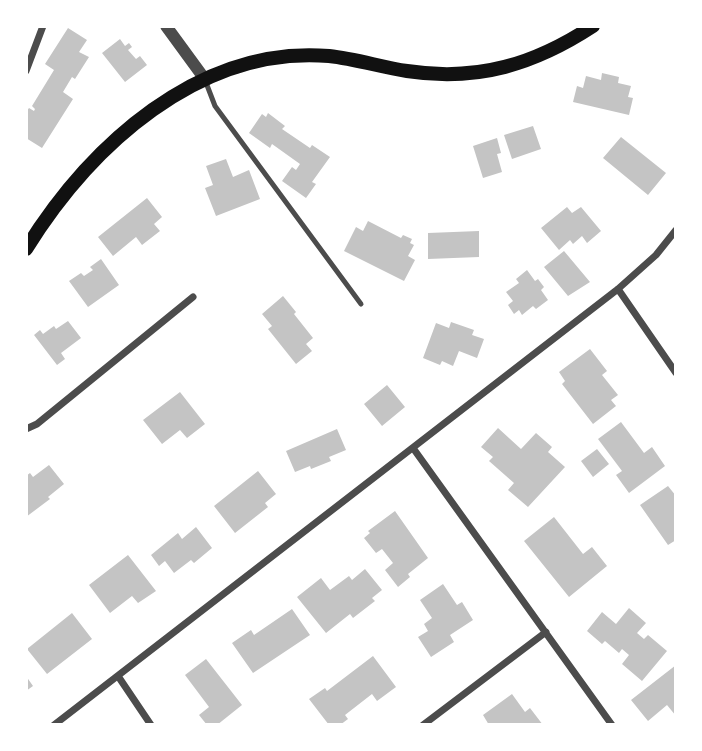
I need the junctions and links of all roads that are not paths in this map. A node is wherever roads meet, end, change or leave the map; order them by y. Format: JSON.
{"nodes":[{"id":1,"x":43,"y":26,"type":"edge"},
{"id":2,"x":166,"y":26,"type":"edge"},
{"id":3,"x":593,"y":26,"type":"edge"},
{"id":4,"x":26,"y":71,"type":"edge"},
{"id":5,"x":204,"y":78,"type":"junction"},
{"id":6,"x":676,"y":230,"type":"edge"},
{"id":7,"x":26,"y":249,"type":"edge"},
{"id":8,"x":618,"y":289,"type":"junction"},
{"id":9,"x":193,"y":297,"type":"dead end"},
{"id":10,"x":361,"y":304,"type":"dead end"},
{"id":11,"x":676,"y":373,"type":"edge"},
{"id":12,"x":26,"y":429,"type":"edge"},
{"id":13,"x":413,"y":448,"type":"junction"},
{"id":14,"x":546,"y":632,"type":"junction"},
{"id":15,"x":118,"y":676,"type":"junction"},
{"id":16,"x":54,"y":725,"type":"edge"},
{"id":17,"x":151,"y":725,"type":"edge"},
{"id":18,"x":423,"y":725,"type":"edge"},
{"id":19,"x":612,"y":725,"type":"edge"}],
"edges":[{"from":1,"to":4,"type":"street"},
{"from":2,"to":5,"type":"street"},
{"from":3,"to":5,"type":"main road"},
{"from":5,"to":7,"type":"main road"},
{"from":5,"to":10,"type":"lane"},
{"from":6,"to":8,"type":"street"},
{"from":8,"to":11,"type":"street"},
{"from":8,"to":13,"type":"street"},
{"from":9,"to":12,"type":"street"},
{"from":13,"to":14,"type":"street"},
{"from":13,"to":15,"type":"street"},
{"from":14,"to":18,"type":"street"},
{"from":14,"to":19,"type":"street"},
{"from":15,"to":16,"type":"street"},
{"from":15,"to":17,"type":"street"}]}
